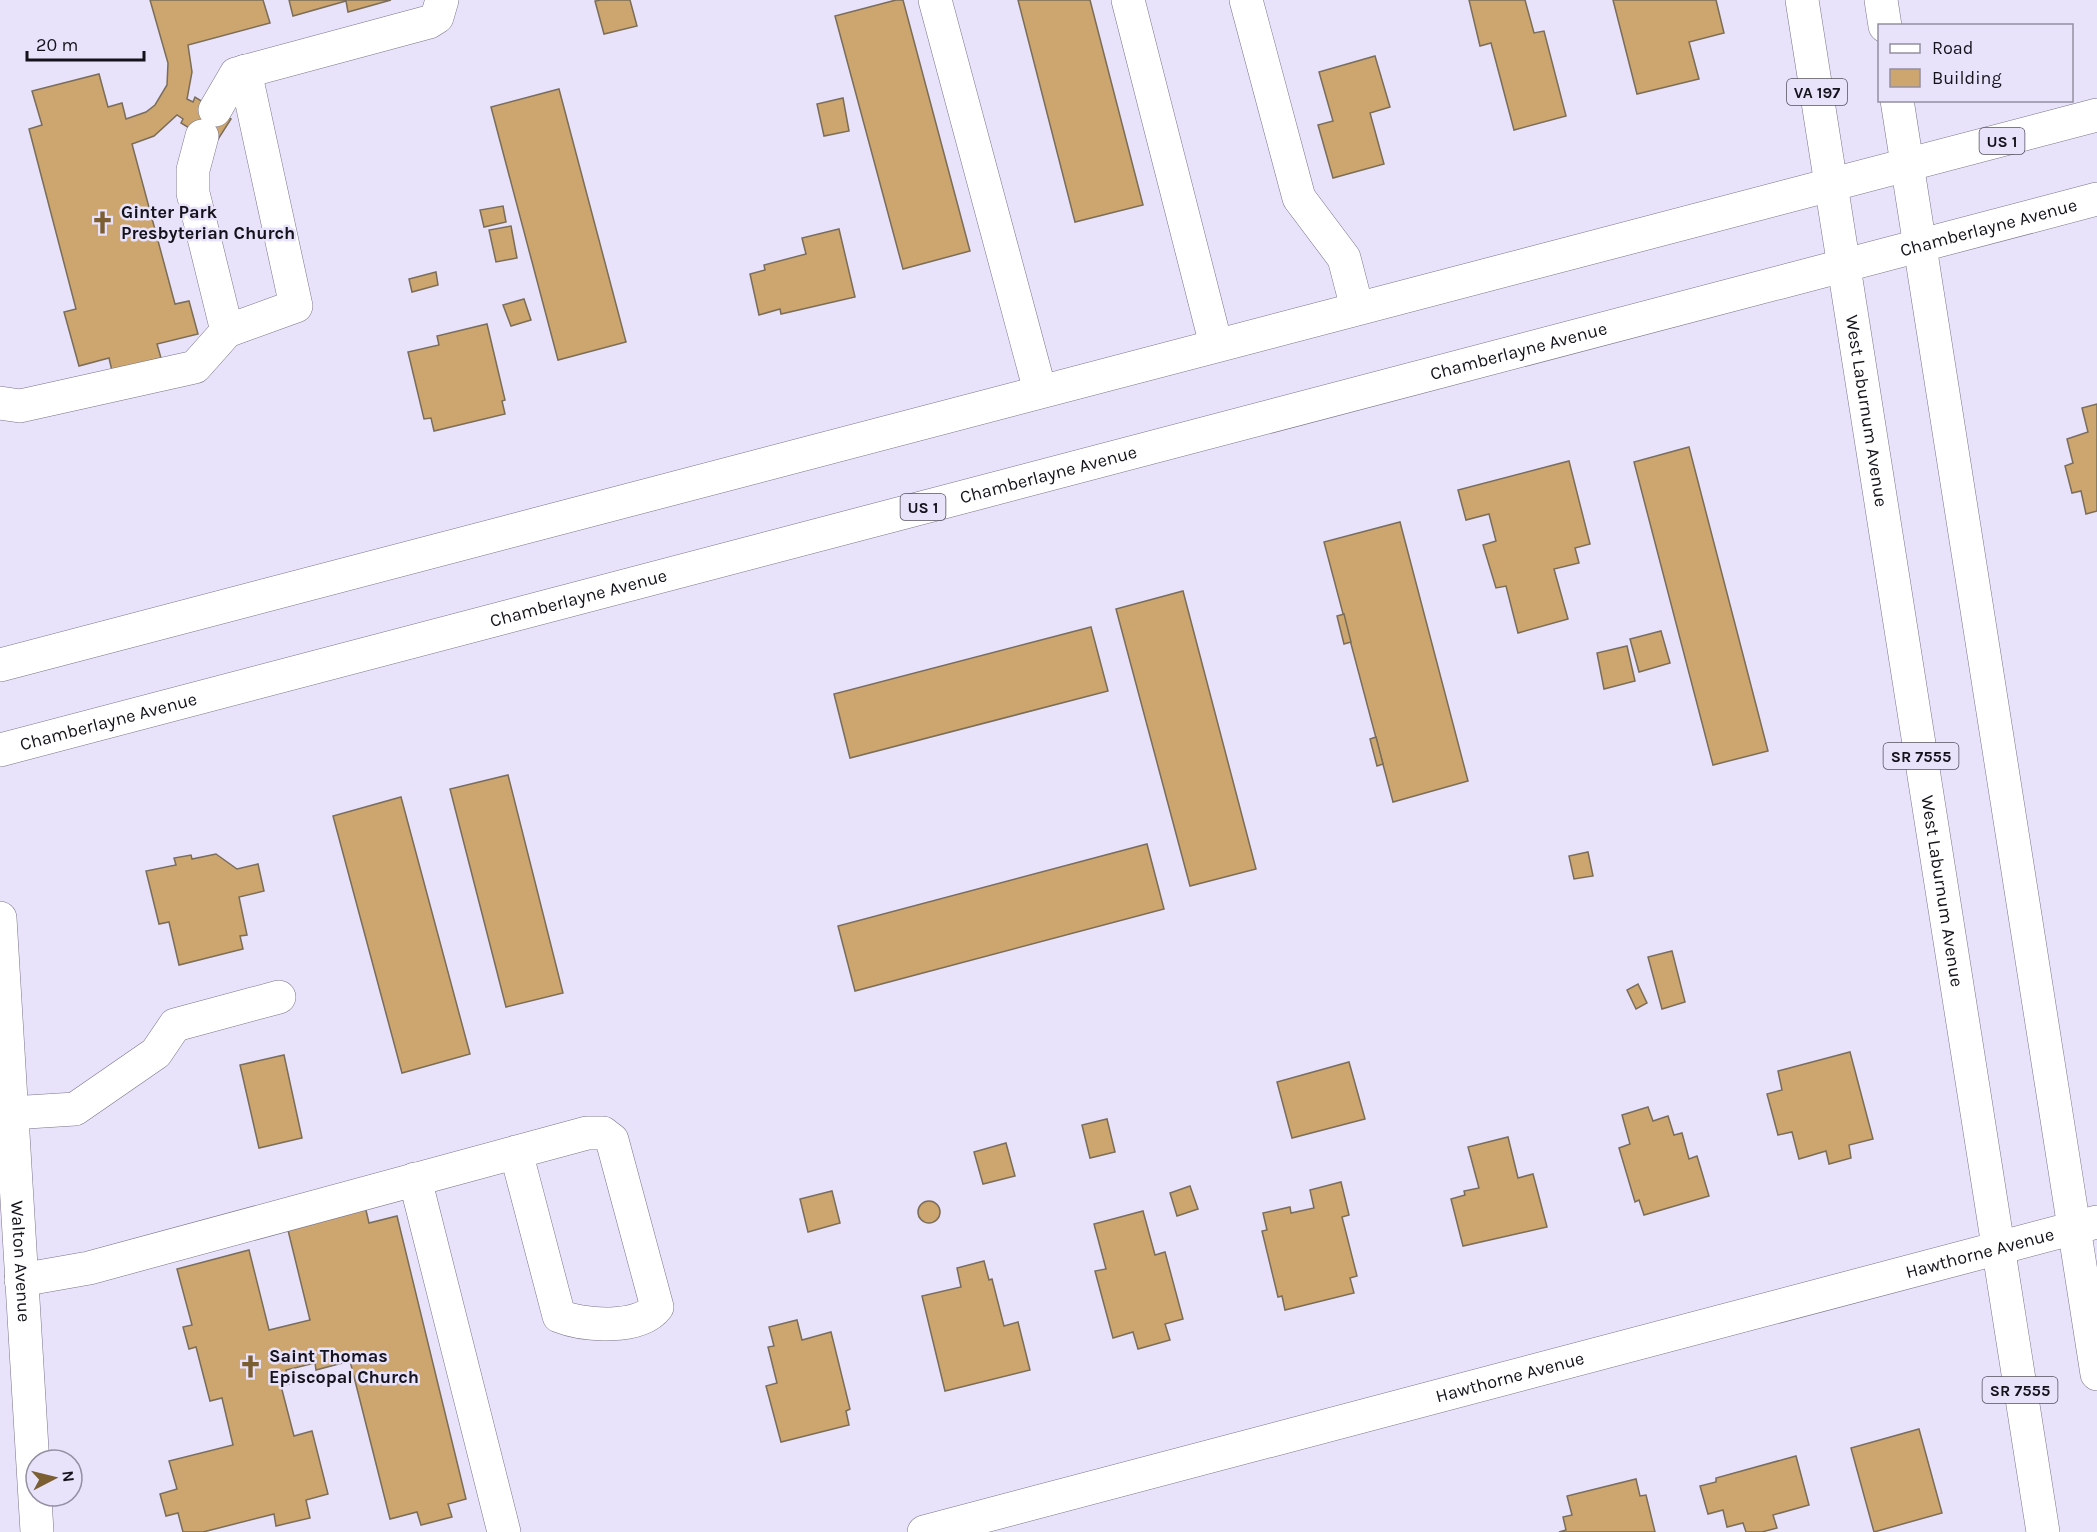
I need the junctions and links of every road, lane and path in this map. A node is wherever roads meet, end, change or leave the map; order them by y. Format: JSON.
{"nodes":[{"id":1,"x":442,"y":0,"type":"edge"},
{"id":2,"x":935,"y":0,"type":"edge"},
{"id":3,"x":1128,"y":0,"type":"edge"},
{"id":4,"x":1246,"y":0,"type":"edge"},
{"id":5,"x":1802,"y":0,"type":"edge"},
{"id":6,"x":1881,"y":0,"type":"edge"},
{"id":7,"x":1885,"y":24,"type":"edge"},
{"id":8,"x":245,"y":71,"type":"junction"},
{"id":9,"x":1896,"y":102,"type":"edge"},
{"id":10,"x":2097,"y":115,"type":"edge"},
{"id":11,"x":1906,"y":166,"type":"junction"},
{"id":12,"x":1832,"y":185,"type":"junction"},
{"id":13,"x":2097,"y":199,"type":"edge"},
{"id":14,"x":1918,"y":245,"type":"junction"},
{"id":15,"x":1845,"y":264,"type":"junction"},
{"id":16,"x":1357,"y":308,"type":"junction"},
{"id":17,"x":227,"y":331,"type":"junction"},
{"id":18,"x":1216,"y":345,"type":"junction"},
{"id":19,"x":1040,"y":392,"type":"junction"},
{"id":20,"x":0,"y":403,"type":"edge"},
{"id":21,"x":0,"y":665,"type":"edge"},
{"id":22,"x":0,"y":750,"type":"edge"},
{"id":23,"x":0,"y":918,"type":"edge"},
{"id":24,"x":279,"y":997,"type":"dead end"},
{"id":25,"x":11,"y":1113,"type":"junction"},
{"id":26,"x":516,"y":1152,"type":"junction"},
{"id":27,"x":416,"y":1179,"type":"junction"},
{"id":28,"x":2085,"y":1225,"type":"edge"},
{"id":29,"x":1997,"y":1248,"type":"junction"},
{"id":30,"x":21,"y":1280,"type":"junction"},
{"id":31,"x":2097,"y":1374,"type":"edge"},
{"id":32,"x":37,"y":1532,"type":"edge"},
{"id":33,"x":504,"y":1532,"type":"edge"},
{"id":34,"x":924,"y":1532,"type":"edge"},
{"id":35,"x":2043,"y":1532,"type":"edge"}],
"edges":[{"from":1,"to":8,"type":"main road"},
{"from":2,"to":19,"type":"main road"},
{"from":3,"to":18,"type":"main road"},
{"from":4,"to":16,"type":"main road"},
{"from":5,"to":12,"type":"main road","name":"West Laburnum Avenue","number":"VA 197"},
{"from":6,"to":7,"type":"main road"},
{"from":8,"to":17,"type":"main road"},
{"from":8,"to":17,"type":"main road"},
{"from":9,"to":11,"type":"main road"},
{"from":10,"to":11,"type":"main road","number":"US 1"},
{"from":11,"to":12,"type":"main road","number":"US 1"},
{"from":11,"to":14,"type":"main road"},
{"from":12,"to":15,"type":"main road","name":"West Laburnum Avenue","number":"VA 197"},
{"from":12,"to":16,"type":"main road","number":"US 1"},
{"from":13,"to":14,"type":"main road","name":"Chamberlayne Avenue","number":"US 1"},
{"from":14,"to":15,"type":"main road","name":"Chamberlayne Avenue","number":"US 1"},
{"from":14,"to":28,"type":"main road"},
{"from":15,"to":22,"type":"main road","name":"Chamberlayne Avenue","number":"US 1"},
{"from":15,"to":29,"type":"main road","name":"West Laburnum Avenue","number":"SR 7555"},
{"from":16,"to":18,"type":"main road","number":"US 1"},
{"from":17,"to":20,"type":"main road"},
{"from":18,"to":19,"type":"main road","number":"US 1"},
{"from":19,"to":21,"type":"main road","number":"US 1"},
{"from":23,"to":25,"type":"main road","name":"Walton Avenue"},
{"from":24,"to":25,"type":"main road"},
{"from":25,"to":30,"type":"main road","name":"Walton Avenue"},
{"from":26,"to":26,"type":"main road"},
{"from":26,"to":27,"type":"main road"},
{"from":27,"to":30,"type":"main road"},
{"from":27,"to":33,"type":"main road"},
{"from":28,"to":29,"type":"main road","name":"Hawthorne Avenue"},
{"from":28,"to":31,"type":"main road"},
{"from":29,"to":34,"type":"main road","name":"Hawthorne Avenue"},
{"from":29,"to":35,"type":"main road","name":"West Laburnum Avenue","number":"SR 7555"},
{"from":30,"to":32,"type":"main road","name":"Walton Avenue"}]}
